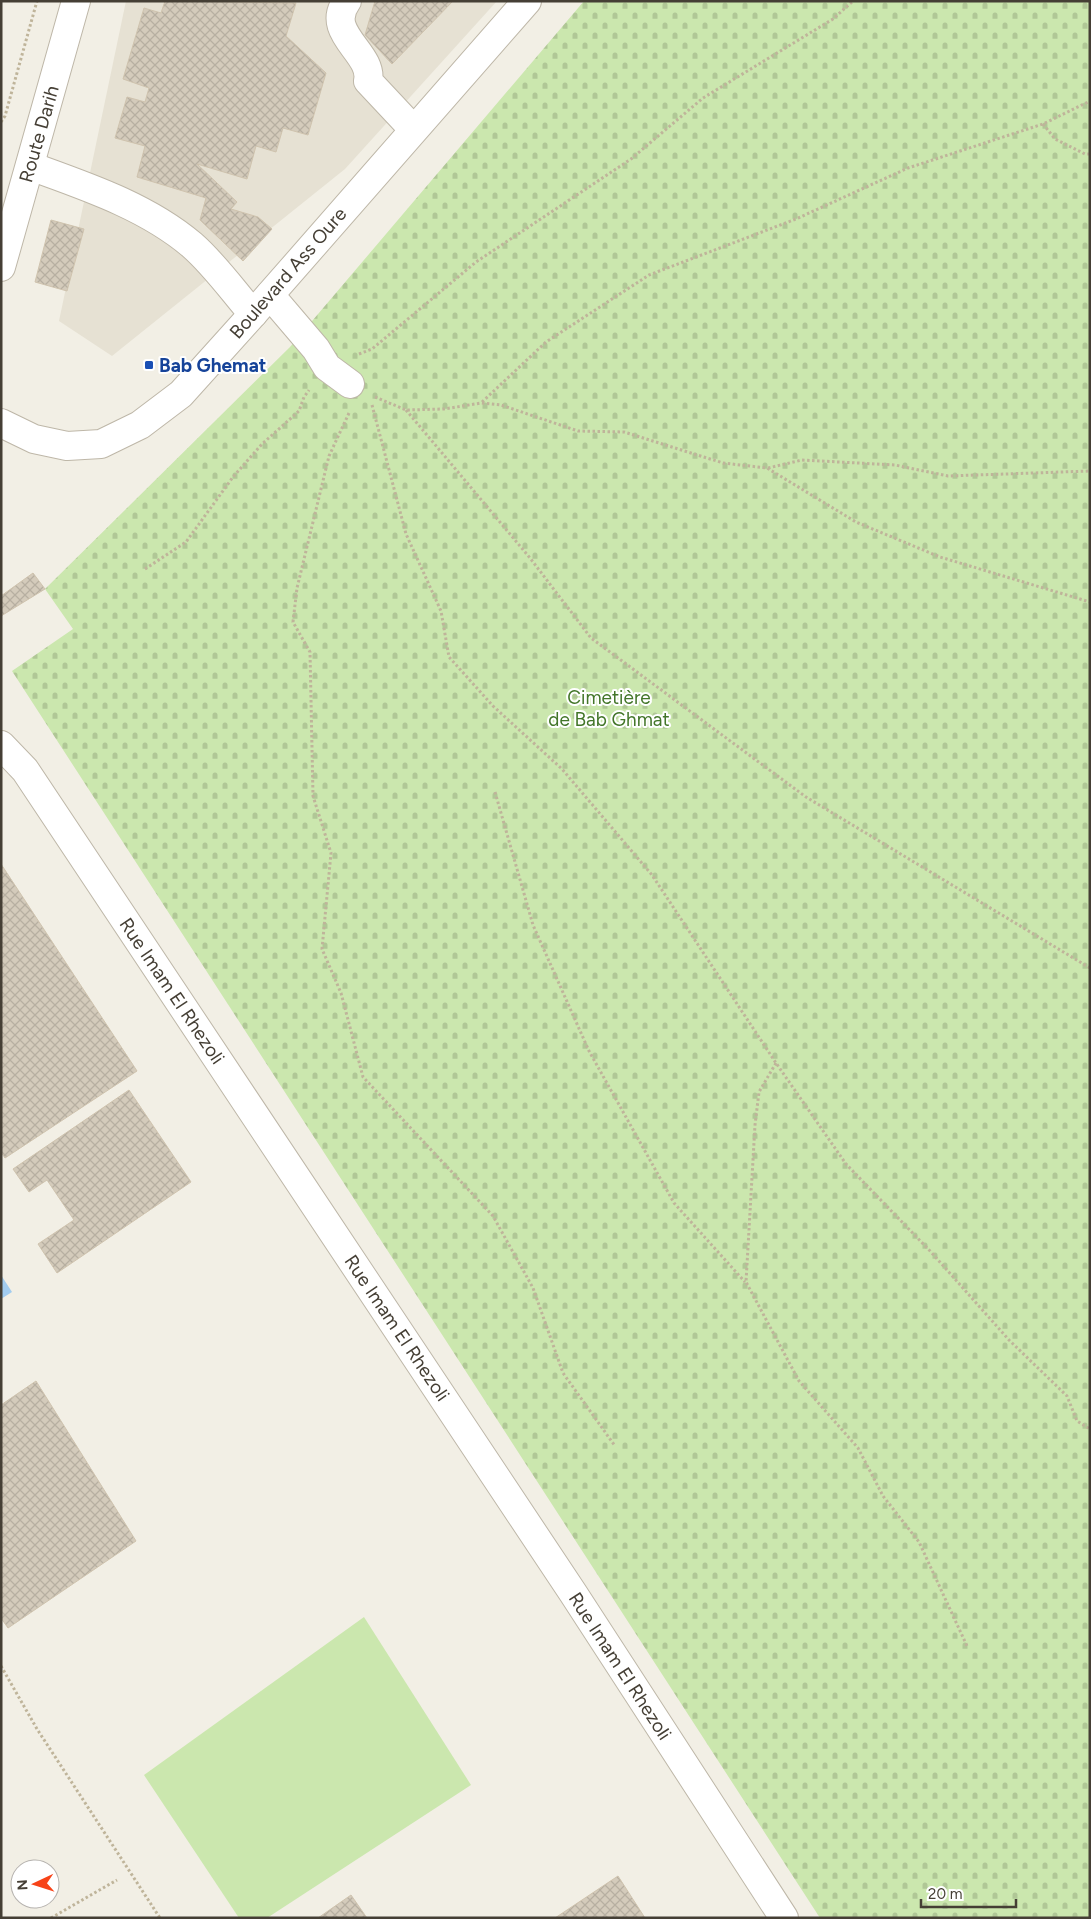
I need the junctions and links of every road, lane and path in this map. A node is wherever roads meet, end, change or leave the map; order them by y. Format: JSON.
{"nodes":[{"id":1,"x":37,"y":1,"type":"edge"},
{"id":2,"x":76,"y":1,"type":"edge"},
{"id":3,"x":347,"y":1,"type":"edge"},
{"id":4,"x":527,"y":1,"type":"edge"},
{"id":5,"x":853,"y":1,"type":"edge"},
{"id":6,"x":1090,"y":101,"type":"edge"},
{"id":7,"x":1,"y":122,"type":"edge"},
{"id":8,"x":1043,"y":124,"type":"junction"},
{"id":9,"x":414,"y":129,"type":"junction"},
{"id":10,"x":1090,"y":154,"type":"edge"},
{"id":11,"x":30,"y":166,"type":"junction"},
{"id":12,"x":8,"y":209,"type":"edge"},
{"id":13,"x":1,"y":267,"type":"edge"},
{"id":14,"x":262,"y":304,"type":"junction"},
{"id":15,"x":326,"y":367,"type":"junction"},
{"id":16,"x":350,"y":384,"type":"joint"},
{"id":17,"x":481,"y":403,"type":"junction"},
{"id":18,"x":406,"y":410,"type":"junction"},
{"id":19,"x":1,"y":423,"type":"edge"},
{"id":20,"x":767,"y":468,"type":"junction"},
{"id":21,"x":1090,"y":471,"type":"edge"},
{"id":22,"x":145,"y":569,"type":"dead end"},
{"id":23,"x":1090,"y":602,"type":"edge"},
{"id":24,"x":1,"y":745,"type":"edge"},
{"id":25,"x":495,"y":792,"type":"dead end"},
{"id":26,"x":1090,"y":968,"type":"edge"},
{"id":27,"x":776,"y":1063,"type":"junction"},
{"id":28,"x":746,"y":1282,"type":"junction"},
{"id":29,"x":1090,"y":1429,"type":"edge"},
{"id":30,"x":614,"y":1446,"type":"dead end"},
{"id":31,"x":967,"y":1646,"type":"dead end"},
{"id":32,"x":1,"y":1666,"type":"edge"},
{"id":33,"x":117,"y":1880,"type":"dead end"},
{"id":34,"x":51,"y":1918,"type":"edge"},
{"id":35,"x":160,"y":1918,"type":"edge"},
{"id":36,"x":784,"y":1918,"type":"edge"}],
"edges":[{"from":1,"to":7,"type":"path"},
{"from":2,"to":11,"type":"street","name":"Route Darih"},
{"from":3,"to":9,"type":"street"},
{"from":4,"to":9,"type":"street","name":"Boulevard Ass Oure"},
{"from":5,"to":15,"type":"path"},
{"from":6,"to":8,"type":"path"},
{"from":8,"to":10,"type":"path"},
{"from":8,"to":17,"type":"path"},
{"from":9,"to":14,"type":"street","name":"Boulevard Ass Oure"},
{"from":11,"to":12,"type":"street","name":"Route Darih"},
{"from":11,"to":14,"type":"street"},
{"from":12,"to":13,"type":"street","name":"Route Darih"},
{"from":14,"to":15,"type":"street"},
{"from":14,"to":19,"type":"street","name":"Boulevard Ass Oure"},
{"from":15,"to":16,"type":"street"},
{"from":15,"to":22,"type":"path"},
{"from":16,"to":30,"type":"path"},
{"from":17,"to":18,"type":"path"},
{"from":17,"to":20,"type":"path"},
{"from":18,"to":26,"type":"path"},
{"from":18,"to":27,"type":"path"},
{"from":20,"to":21,"type":"path"},
{"from":20,"to":23,"type":"path"},
{"from":24,"to":36,"type":"street","name":"Rue Imam El Rhezoli"},
{"from":25,"to":28,"type":"path"},
{"from":27,"to":28,"type":"path"},
{"from":27,"to":29,"type":"path"},
{"from":28,"to":31,"type":"path"},
{"from":32,"to":35,"type":"path"},
{"from":33,"to":34,"type":"path"}]}
